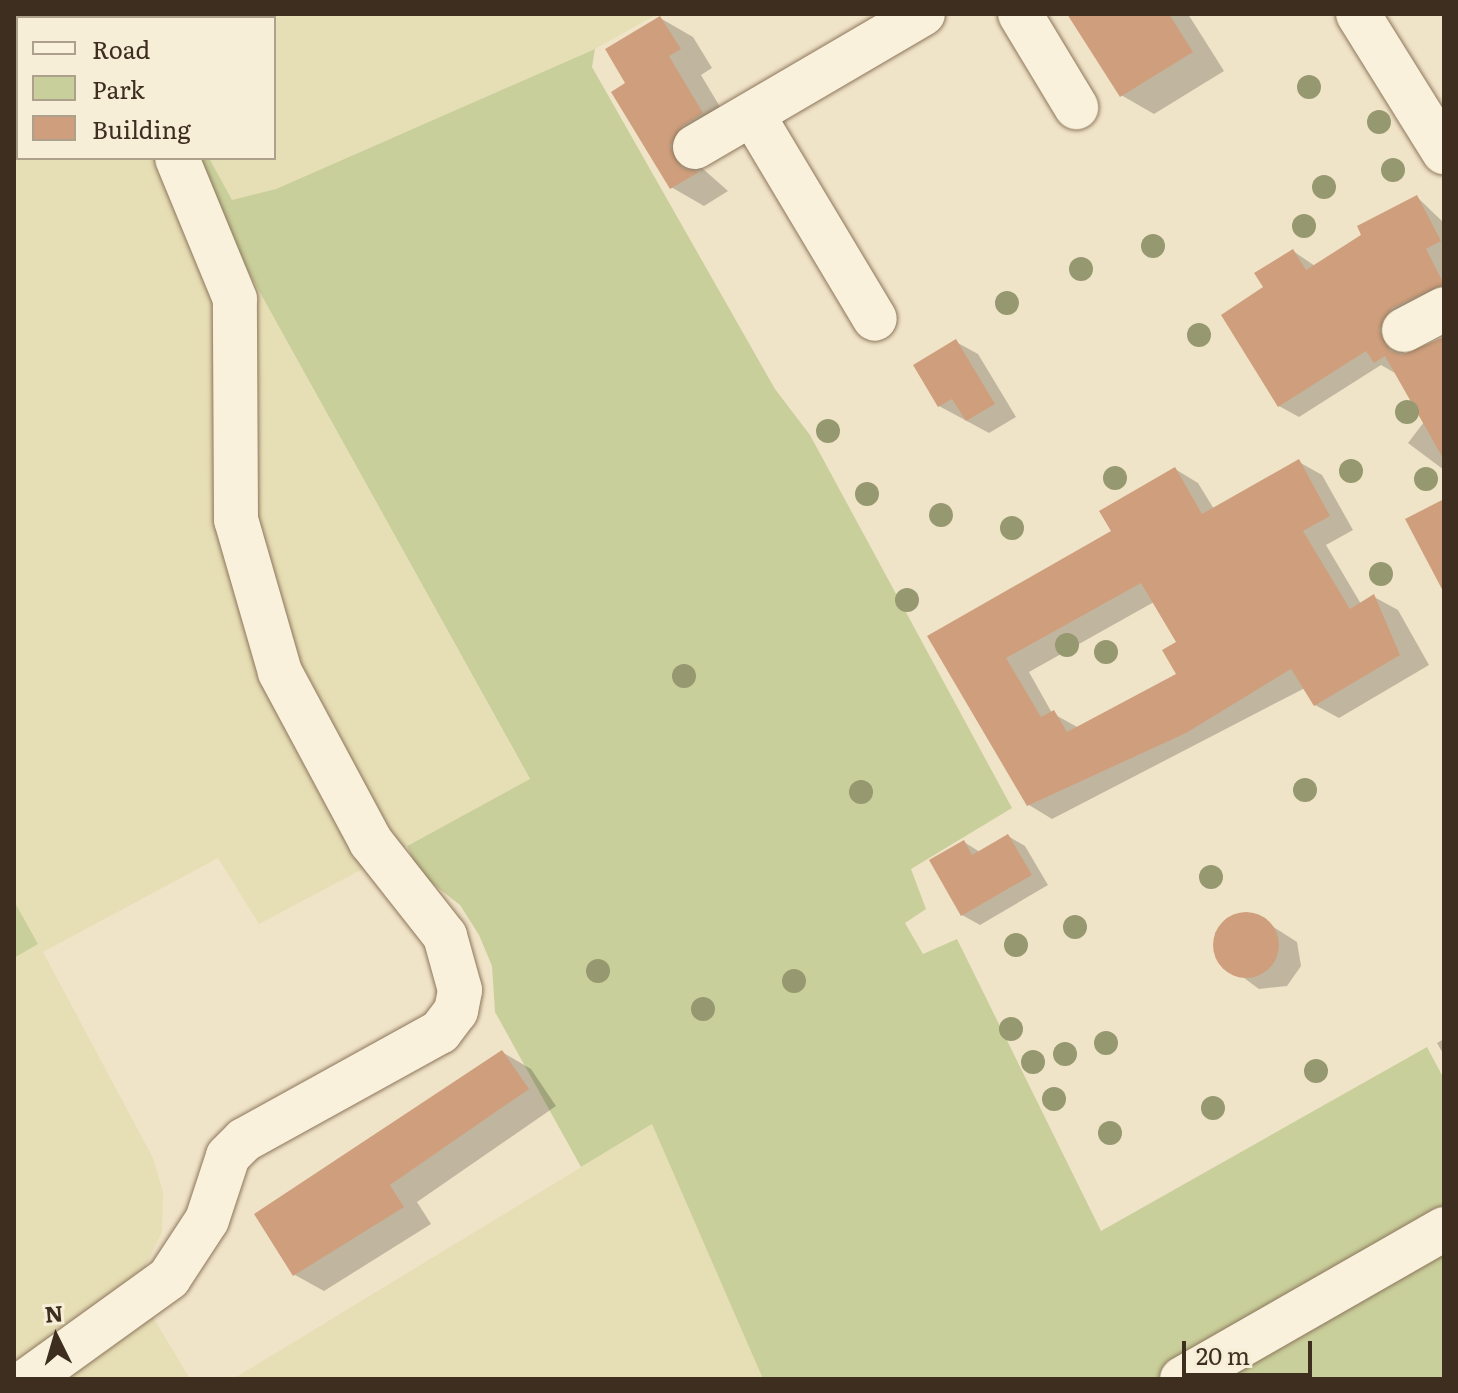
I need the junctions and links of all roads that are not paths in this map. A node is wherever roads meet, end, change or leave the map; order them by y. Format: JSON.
{"nodes":[{"id":1,"x":923,"y":14,"type":"edge"},
{"id":2,"x":1020,"y":14,"type":"edge"},
{"id":3,"x":1358,"y":14,"type":"edge"},
{"id":4,"x":1076,"y":107,"type":"dead end"},
{"id":5,"x":754,"y":117,"type":"junction"},
{"id":6,"x":695,"y":147,"type":"dead end"},
{"id":7,"x":1444,"y":152,"type":"edge"},
{"id":8,"x":178,"y":160,"type":"edge"},
{"id":9,"x":1444,"y":309,"type":"edge"},
{"id":10,"x":875,"y":319,"type":"dead end"},
{"id":11,"x":1404,"y":330,"type":"dead end"},
{"id":12,"x":1444,"y":1229,"type":"edge"},
{"id":13,"x":29,"y":1379,"type":"edge"},
{"id":14,"x":1182,"y":1379,"type":"edge"}],
"edges":[{"from":1,"to":5,"type":"street"},
{"from":2,"to":4,"type":"street"},
{"from":3,"to":7,"type":"street"},
{"from":5,"to":6,"type":"street"},
{"from":5,"to":10,"type":"street"},
{"from":8,"to":13,"type":"street"},
{"from":9,"to":11,"type":"street"},
{"from":12,"to":14,"type":"street"}]}
